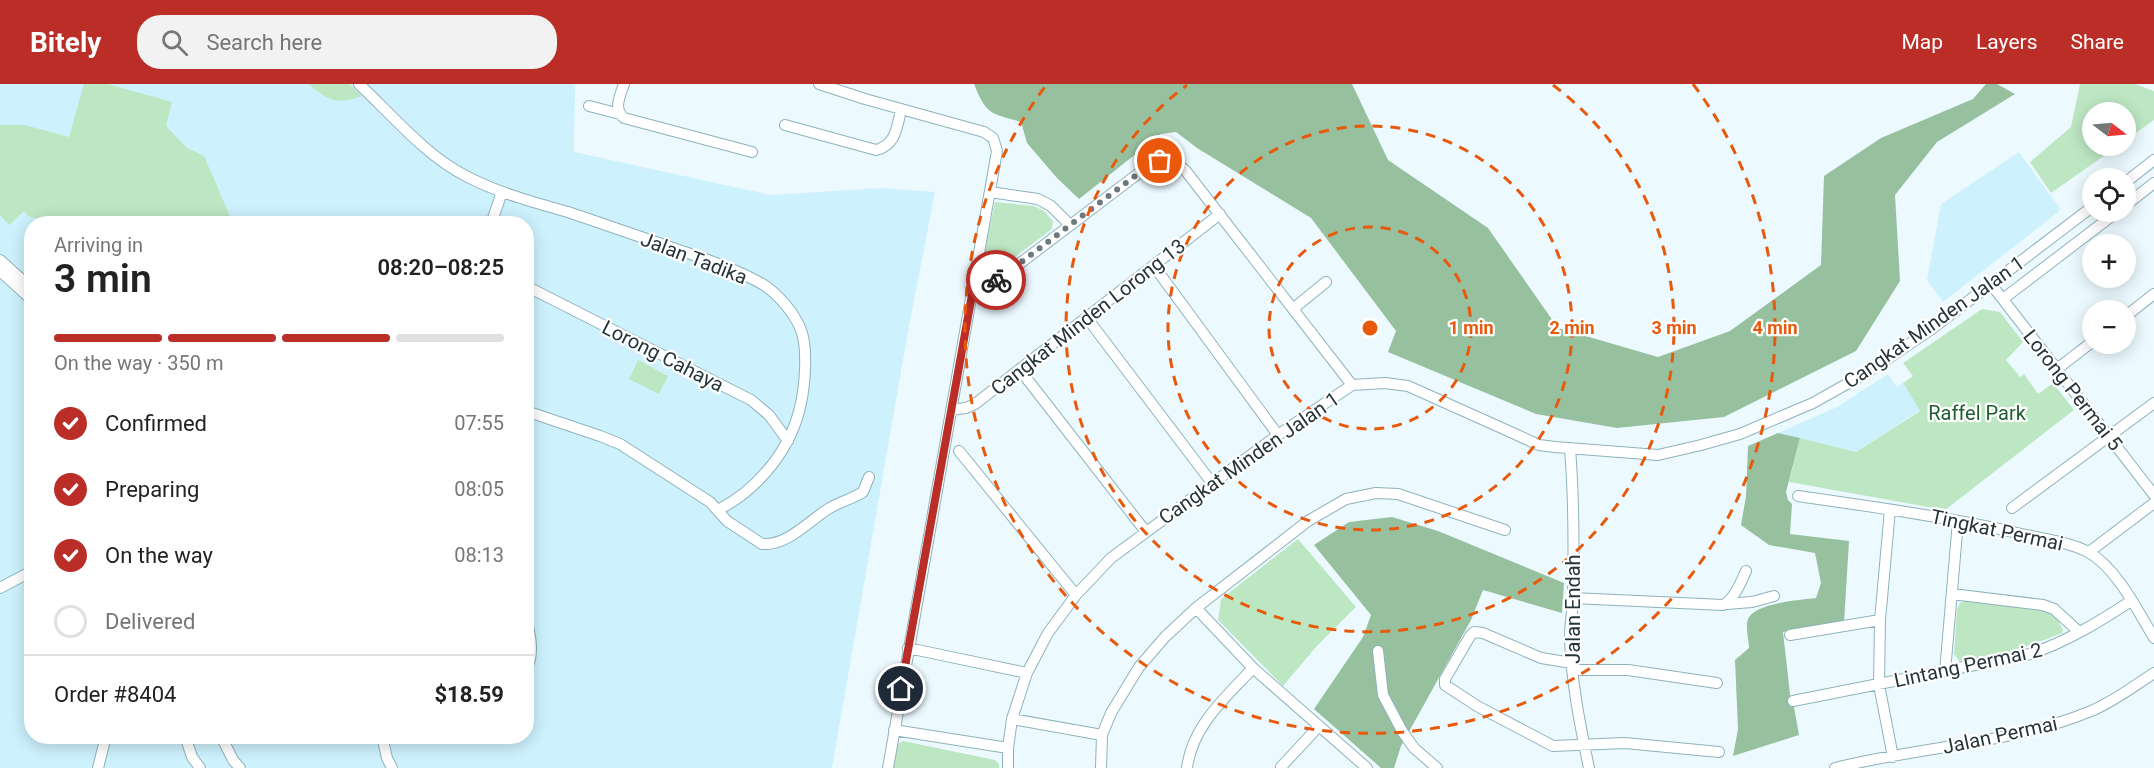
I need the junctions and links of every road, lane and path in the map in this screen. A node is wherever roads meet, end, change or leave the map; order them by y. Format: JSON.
{"nodes":[{"id":1,"x":359,"y":84,"type":"edge"},
{"id":2,"x":624,"y":84,"type":"edge"},
{"id":3,"x":826,"y":85,"type":"edge"},
{"id":4,"x":589,"y":106,"type":"dead end"},
{"id":5,"x":901,"y":110,"type":"junction"},
{"id":6,"x":620,"y":114,"type":"junction"},
{"id":7,"x":785,"y":125,"type":"dead end"},
{"id":8,"x":752,"y":152,"type":"dead end"},
{"id":9,"x":2154,"y":160,"type":"edge"},
{"id":10,"x":2136,"y":174,"type":"edge"},
{"id":11,"x":2154,"y":183,"type":"edge"},
{"id":12,"x":502,"y":192,"type":"junction"},
{"id":13,"x":990,"y":192,"type":"junction"},
{"id":14,"x":2136,"y":197,"type":"edge"},
{"id":15,"x":1220,"y":214,"type":"junction"},
{"id":16,"x":2082,"y":215,"type":"edge"},
{"id":17,"x":494,"y":216,"type":"edge"},
{"id":18,"x":2104,"y":222,"type":"edge"},
{"id":19,"x":1070,"y":225,"type":"junction"},
{"id":20,"x":0,"y":260,"type":"edge"},
{"id":21,"x":1154,"y":266,"type":"junction"},
{"id":22,"x":2,"y":275,"type":"edge"},
{"id":23,"x":975,"y":278,"type":"junction"},
{"id":24,"x":24,"y":282,"type":"edge"},
{"id":25,"x":1326,"y":282,"type":"dead end"},
{"id":26,"x":1991,"y":284,"type":"junction"},
{"id":27,"x":534,"y":290,"type":"edge"},
{"id":28,"x":24,"y":293,"type":"edge"},
{"id":29,"x":2154,"y":294,"type":"edge"},
{"id":30,"x":2002,"y":299,"type":"junction"},
{"id":31,"x":1294,"y":308,"type":"junction"},
{"id":32,"x":2136,"y":308,"type":"edge"},
{"id":33,"x":1087,"y":318,"type":"junction"},
{"id":34,"x":2082,"y":350,"type":"edge"},
{"id":35,"x":2057,"y":369,"type":"junction"},
{"id":36,"x":1020,"y":370,"type":"junction"},
{"id":37,"x":1352,"y":385,"type":"junction"},
{"id":38,"x":2154,"y":403,"type":"edge"},
{"id":39,"x":951,"y":410,"type":"junction"},
{"id":40,"x":534,"y":414,"type":"edge"},
{"id":41,"x":1278,"y":435,"type":"junction"},
{"id":42,"x":2109,"y":437,"type":"junction"},
{"id":43,"x":788,"y":441,"type":"junction"},
{"id":44,"x":1570,"y":449,"type":"junction"},
{"id":45,"x":959,"y":451,"type":"dead end"},
{"id":46,"x":869,"y":477,"type":"dead end"},
{"id":47,"x":1212,"y":483,"type":"junction"},
{"id":48,"x":2154,"y":495,"type":"edge"},
{"id":49,"x":1798,"y":496,"type":"dead end"},
{"id":50,"x":2154,"y":503,"type":"edge"},
{"id":51,"x":2012,"y":508,"type":"dead end"},
{"id":52,"x":718,"y":510,"type":"junction"},
{"id":53,"x":1890,"y":510,"type":"junction"},
{"id":54,"x":1958,"y":521,"type":"junction"},
{"id":55,"x":1505,"y":530,"type":"dead end"},
{"id":56,"x":1146,"y":532,"type":"junction"},
{"id":57,"x":2089,"y":552,"type":"junction"},
{"id":58,"x":1746,"y":571,"type":"dead end"},
{"id":59,"x":24,"y":575,"type":"edge"},
{"id":60,"x":0,"y":588,"type":"edge"},
{"id":61,"x":1952,"y":594,"type":"junction"},
{"id":62,"x":1076,"y":595,"type":"junction"},
{"id":63,"x":1774,"y":596,"type":"dead end"},
{"id":64,"x":1573,"y":598,"type":"junction"},
{"id":65,"x":2132,"y":601,"type":"junction"},
{"id":66,"x":1727,"y":604,"type":"junction"},
{"id":67,"x":1196,"y":608,"type":"junction"},
{"id":68,"x":1880,"y":620,"type":"junction"},
{"id":69,"x":2079,"y":632,"type":"junction"},
{"id":70,"x":1790,"y":635,"type":"dead end"},
{"id":71,"x":2154,"y":638,"type":"edge"},
{"id":72,"x":908,"y":648,"type":"junction"},
{"id":73,"x":1378,"y":651,"type":"dead end"},
{"id":74,"x":1573,"y":666,"type":"junction"},
{"id":75,"x":1253,"y":668,"type":"junction"},
{"id":76,"x":1945,"y":672,"type":"junction"},
{"id":77,"x":1027,"y":673,"type":"junction"},
{"id":78,"x":2154,"y":673,"type":"edge"},
{"id":79,"x":1717,"y":683,"type":"dead end"},
{"id":80,"x":1879,"y":685,"type":"junction"},
{"id":81,"x":1793,"y":700,"type":"dead end"},
{"id":82,"x":1012,"y":719,"type":"junction"},
{"id":83,"x":1320,"y":726,"type":"junction"},
{"id":84,"x":894,"y":729,"type":"junction"},
{"id":85,"x":1102,"y":735,"type":"junction"},
{"id":86,"x":103,"y":744,"type":"edge"},
{"id":87,"x":187,"y":744,"type":"edge"},
{"id":88,"x":194,"y":744,"type":"edge"},
{"id":89,"x":225,"y":744,"type":"edge"},
{"id":90,"x":384,"y":744,"type":"edge"},
{"id":91,"x":1584,"y":746,"type":"junction"},
{"id":92,"x":1008,"y":748,"type":"junction"},
{"id":93,"x":1719,"y":752,"type":"dead end"},
{"id":94,"x":1893,"y":757,"type":"junction"},
{"id":95,"x":199,"y":766,"type":"edge"},
{"id":96,"x":96,"y":767,"type":"edge"},
{"id":97,"x":1281,"y":767,"type":"edge"},
{"id":98,"x":240,"y":768,"type":"edge"},
{"id":99,"x":393,"y":768,"type":"edge"},
{"id":100,"x":888,"y":768,"type":"edge"},
{"id":101,"x":1008,"y":768,"type":"edge"},
{"id":102,"x":1101,"y":768,"type":"edge"},
{"id":103,"x":1187,"y":768,"type":"edge"},
{"id":104,"x":1367,"y":768,"type":"edge"},
{"id":105,"x":1437,"y":768,"type":"edge"},
{"id":106,"x":1589,"y":768,"type":"edge"},
{"id":107,"x":1835,"y":768,"type":"edge"}],
"edges":[{"from":1,"to":12,"type":"street","name":"Jalan Tadika"},
{"from":2,"to":6,"type":"street"},
{"from":3,"to":5,"type":"street"},
{"from":4,"to":6,"type":"street"},
{"from":5,"to":7,"type":"street"},
{"from":5,"to":13,"type":"street"},
{"from":6,"to":8,"type":"street"},
{"from":9,"to":10,"type":"street"},
{"from":11,"to":14,"type":"street"},
{"from":12,"to":17,"type":"street"},
{"from":12,"to":43,"type":"street","name":"Jalan Tadika"},
{"from":13,"to":19,"type":"street"},
{"from":13,"to":23,"type":"street"},
{"from":15,"to":19,"type":"street"},
{"from":15,"to":21,"type":"street","name":"Cangkat Minden Lorong 13"},
{"from":15,"to":31,"type":"street"},
{"from":16,"to":26,"type":"street","name":"Cangkat Minden Jalan 1"},
{"from":18,"to":30,"type":"street","name":"Cangkat Minden Jalan 1"},
{"from":19,"to":23,"type":"street"},
{"from":20,"to":24,"type":"street"},
{"from":21,"to":33,"type":"street","name":"Cangkat Minden Lorong 13"},
{"from":21,"to":41,"type":"street"},
{"from":22,"to":28,"type":"street"},
{"from":23,"to":39,"type":"street"},
{"from":25,"to":31,"type":"street"},
{"from":26,"to":30,"type":"street","name":"Lorong Permai 5"},
{"from":26,"to":44,"type":"street","name":"Cangkat Minden Jalan 1"},
{"from":27,"to":43,"type":"street","name":"Lorong Cahaya"},
{"from":29,"to":32,"type":"street"},
{"from":30,"to":35,"type":"street","name":"Lorong Permai 5"},
{"from":31,"to":37,"type":"street"},
{"from":33,"to":36,"type":"street","name":"Cangkat Minden Lorong 13"},
{"from":33,"to":47,"type":"street"},
{"from":34,"to":35,"type":"street"},
{"from":35,"to":42,"type":"street","name":"Lorong Permai 5"},
{"from":36,"to":39,"type":"street","name":"Cangkat Minden Lorong 13"},
{"from":36,"to":56,"type":"street"},
{"from":37,"to":41,"type":"street","name":"Cangkat Minden Jalan 1"},
{"from":37,"to":44,"type":"street","name":"Cangkat Minden Jalan 1"},
{"from":38,"to":42,"type":"street"},
{"from":39,"to":72,"type":"street"},
{"from":40,"to":52,"type":"street"},
{"from":41,"to":47,"type":"street","name":"Cangkat Minden Jalan 1"},
{"from":42,"to":48,"type":"street","name":"Lorong Permai 5"},
{"from":42,"to":51,"type":"street"},
{"from":43,"to":52,"type":"street","name":"Jalan Tadika"},
{"from":44,"to":64,"type":"street","name":"Jalan Endah"},
{"from":45,"to":62,"type":"street"},
{"from":46,"to":52,"type":"street"},
{"from":47,"to":56,"type":"street","name":"Cangkat Minden Jalan 1"},
{"from":49,"to":53,"type":"street","name":"Tingkat Permai"},
{"from":50,"to":57,"type":"street"},
{"from":53,"to":54,"type":"street","name":"Tingkat Permai"},
{"from":53,"to":68,"type":"street"},
{"from":54,"to":57,"type":"street","name":"Tingkat Permai"},
{"from":54,"to":61,"type":"street"},
{"from":55,"to":67,"type":"street"},
{"from":56,"to":62,"type":"street","name":"Cangkat Minden Jalan 1"},
{"from":57,"to":65,"type":"street","name":"Tingkat Permai"},
{"from":58,"to":66,"type":"street"},
{"from":59,"to":60,"type":"street"},
{"from":61,"to":69,"type":"street"},
{"from":61,"to":76,"type":"street"},
{"from":62,"to":77,"type":"street","name":"Cangkat Minden Jalan 1"},
{"from":63,"to":66,"type":"street"},
{"from":64,"to":66,"type":"street"},
{"from":64,"to":74,"type":"street","name":"Jalan Endah"},
{"from":65,"to":69,"type":"street","name":"Lintang Permai 2"},
{"from":65,"to":71,"type":"street","name":"Tingkat Permai"},
{"from":67,"to":75,"type":"street"},
{"from":67,"to":85,"type":"street"},
{"from":68,"to":70,"type":"street"},
{"from":68,"to":80,"type":"street"},
{"from":69,"to":76,"type":"street","name":"Lintang Permai 2"},
{"from":72,"to":77,"type":"street"},
{"from":72,"to":84,"type":"street"},
{"from":73,"to":105,"type":"street"},
{"from":74,"to":79,"type":"street"},
{"from":74,"to":91,"type":"street","name":"Jalan Endah"},
{"from":74,"to":91,"type":"street"},
{"from":75,"to":83,"type":"street"},
{"from":75,"to":103,"type":"street"},
{"from":76,"to":80,"type":"street","name":"Lintang Permai 2"},
{"from":77,"to":82,"type":"street","name":"Cangkat Minden Jalan 1"},
{"from":78,"to":94,"type":"street","name":"Jalan Permai"},
{"from":80,"to":81,"type":"street","name":"Lintang Permai 2"},
{"from":80,"to":94,"type":"street"},
{"from":82,"to":85,"type":"street"},
{"from":82,"to":92,"type":"street","name":"Cangkat Minden Jalan 1"},
{"from":83,"to":97,"type":"street"},
{"from":83,"to":104,"type":"street"},
{"from":84,"to":92,"type":"street"},
{"from":84,"to":100,"type":"street"},
{"from":85,"to":102,"type":"street"},
{"from":86,"to":96,"type":"street"},
{"from":87,"to":95,"type":"street"},
{"from":88,"to":95,"type":"street"},
{"from":89,"to":98,"type":"street"},
{"from":90,"to":99,"type":"street"},
{"from":91,"to":93,"type":"street"},
{"from":91,"to":106,"type":"street","name":"Jalan Endah"},
{"from":92,"to":101,"type":"street","name":"Cangkat Minden Jalan 1"},
{"from":94,"to":107,"type":"street","name":"Jalan Permai"}]}
